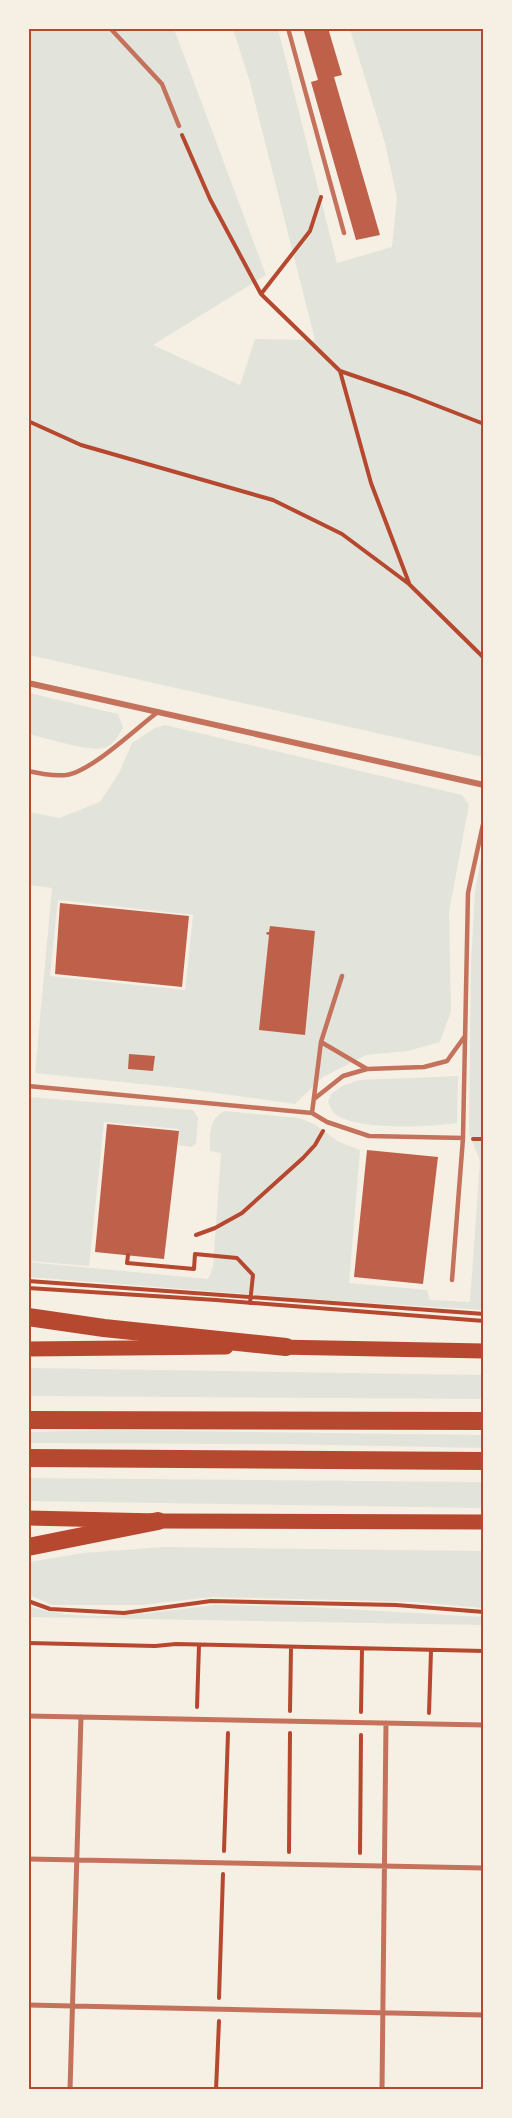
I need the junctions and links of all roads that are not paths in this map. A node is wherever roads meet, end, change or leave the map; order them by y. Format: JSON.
{"nodes":[{"id":1,"x":110,"y":28,"type":"edge"},
{"id":2,"x":288,"y":28,"type":"edge"},
{"id":3,"x":179,"y":126,"type":"road end"},
{"id":4,"x":344,"y":233,"type":"dead end"},
{"id":5,"x":28,"y":683,"type":"edge"},
{"id":6,"x":158,"y":711,"type":"junction"},
{"id":7,"x":28,"y":771,"type":"edge"},
{"id":8,"x":483,"y":785,"type":"edge"},
{"id":9,"x":483,"y":820,"type":"edge"},
{"id":10,"x":342,"y":976,"type":"dead end"},
{"id":11,"x":465,"y":1036,"type":"junction"},
{"id":12,"x":321,"y":1042,"type":"junction"},
{"id":13,"x":367,"y":1069,"type":"junction"},
{"id":14,"x":28,"y":1086,"type":"edge"},
{"id":15,"x":314,"y":1099,"type":"junction"},
{"id":16,"x":312,"y":1113,"type":"junction"},
{"id":17,"x":463,"y":1138,"type":"junction"},
{"id":18,"x":452,"y":1280,"type":"dead end"},
{"id":19,"x":28,"y":1317,"type":"edge"},
{"id":20,"x":286,"y":1347,"type":"junction"},
{"id":21,"x":28,"y":1349,"type":"edge"},
{"id":22,"x":483,"y":1351,"type":"edge"},
{"id":23,"x":28,"y":1420,"type":"edge"},
{"id":24,"x":483,"y":1421,"type":"edge"},
{"id":25,"x":28,"y":1458,"type":"edge"},
{"id":26,"x":483,"y":1461,"type":"edge"},
{"id":27,"x":28,"y":1518,"type":"edge"},
{"id":28,"x":158,"y":1521,"type":"junction"},
{"id":29,"x":483,"y":1522,"type":"edge"},
{"id":30,"x":28,"y":1547,"type":"edge"},
{"id":31,"x":28,"y":1716,"type":"edge"},
{"id":32,"x":81,"y":1717,"type":"junction"},
{"id":33,"x":386,"y":1723,"type":"junction"},
{"id":34,"x":483,"y":1725,"type":"edge"},
{"id":35,"x":28,"y":1859,"type":"edge"},
{"id":36,"x":77,"y":1861,"type":"junction"},
{"id":37,"x":385,"y":1866,"type":"junction"},
{"id":38,"x":483,"y":1868,"type":"edge"},
{"id":39,"x":28,"y":2005,"type":"edge"},
{"id":40,"x":73,"y":2007,"type":"junction"},
{"id":41,"x":383,"y":2013,"type":"junction"},
{"id":42,"x":483,"y":2015,"type":"edge"},
{"id":43,"x":70,"y":2090,"type":"edge"},
{"id":44,"x":382,"y":2090,"type":"edge"}],
"edges":[{"from":1,"to":3,"type":"lane"},
{"from":2,"to":4,"type":"lane"},
{"from":5,"to":6,"type":"street"},
{"from":6,"to":7,"type":"lane"},
{"from":6,"to":8,"type":"street"},
{"from":9,"to":11,"type":"lane"},
{"from":10,"to":12,"type":"lane"},
{"from":11,"to":13,"type":"lane"},
{"from":11,"to":17,"type":"lane"},
{"from":12,"to":13,"type":"lane"},
{"from":12,"to":15,"type":"lane"},
{"from":13,"to":15,"type":"lane"},
{"from":14,"to":16,"type":"lane"},
{"from":15,"to":16,"type":"lane"},
{"from":16,"to":17,"type":"lane"},
{"from":17,"to":18,"type":"lane"},
{"from":19,"to":20,"type":"highway"},
{"from":20,"to":21,"type":"main road"},
{"from":20,"to":22,"type":"main road"},
{"from":23,"to":24,"type":"highway"},
{"from":25,"to":26,"type":"highway"},
{"from":27,"to":28,"type":"main road"},
{"from":28,"to":29,"type":"main road"},
{"from":28,"to":30,"type":"highway"},
{"from":31,"to":32,"type":"street"},
{"from":32,"to":33,"type":"street"},
{"from":32,"to":36,"type":"street"},
{"from":33,"to":34,"type":"street"},
{"from":33,"to":37,"type":"street"},
{"from":35,"to":36,"type":"street"},
{"from":36,"to":37,"type":"street"},
{"from":36,"to":40,"type":"street"},
{"from":37,"to":38,"type":"street"},
{"from":37,"to":41,"type":"street"},
{"from":39,"to":40,"type":"street"},
{"from":40,"to":41,"type":"street"},
{"from":40,"to":43,"type":"street"},
{"from":41,"to":42,"type":"street"},
{"from":41,"to":44,"type":"street"}]}
